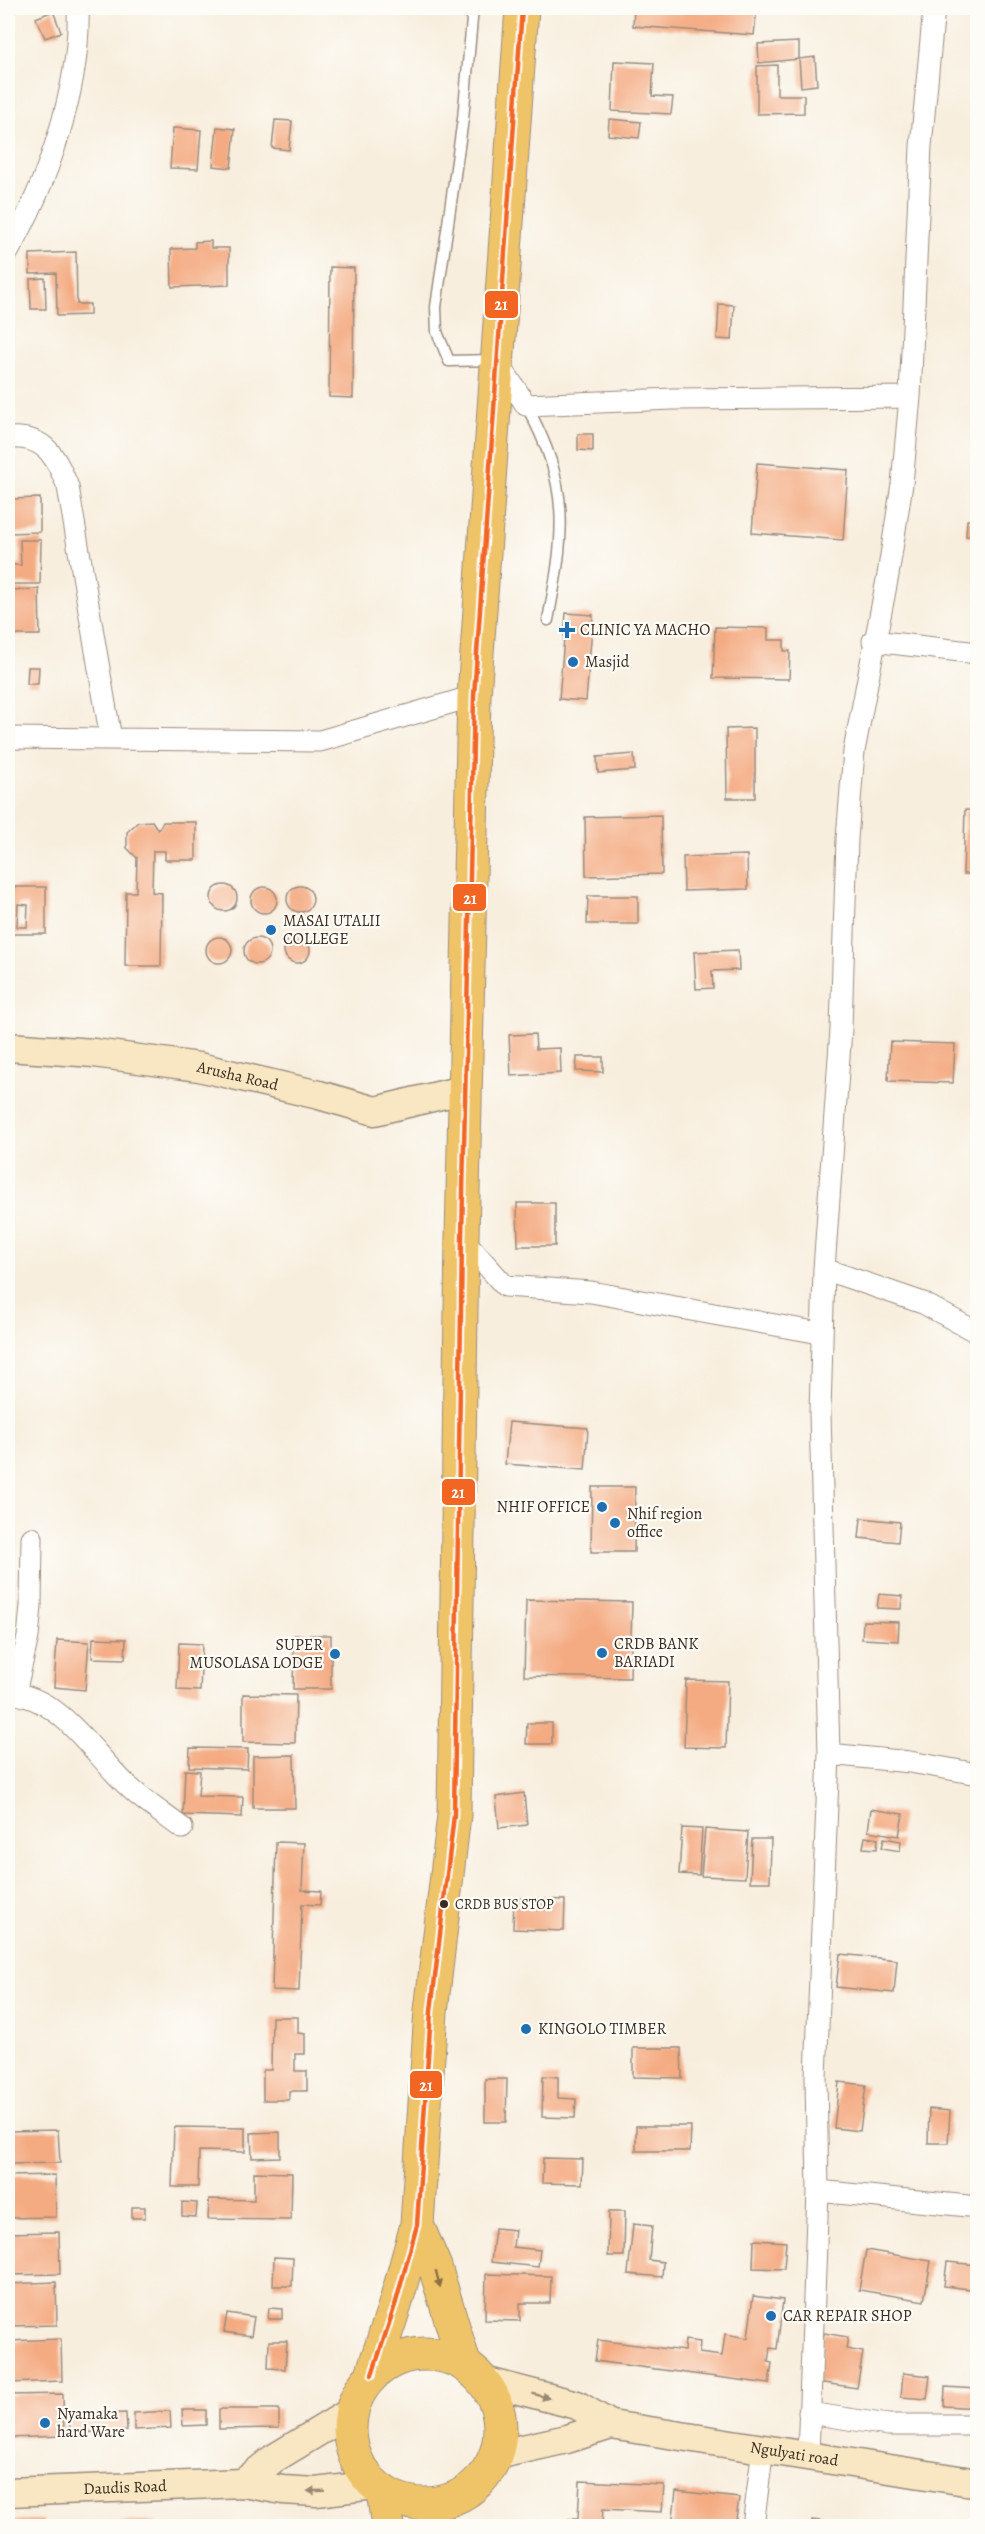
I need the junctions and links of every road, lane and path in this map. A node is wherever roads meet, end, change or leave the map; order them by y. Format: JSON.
{"nodes":[{"id":1,"x":78,"y":8,"type":"edge"},
{"id":2,"x":473,"y":8,"type":"edge"},
{"id":3,"x":522,"y":8,"type":"edge"},
{"id":4,"x":934,"y":8,"type":"edge"},
{"id":5,"x":8,"y":252,"type":"edge"},
{"id":6,"x":496,"y":360,"type":"junction"},
{"id":7,"x":910,"y":397,"type":"junction"},
{"id":8,"x":526,"y":405,"type":"junction"},
{"id":9,"x":8,"y":438,"type":"edge"},
{"id":10,"x":548,"y":620,"type":"dead end"},
{"id":11,"x":873,"y":641,"type":"junction"},
{"id":12,"x":978,"y":653,"type":"edge"},
{"id":13,"x":474,"y":696,"type":"junction"},
{"id":14,"x":8,"y":738,"type":"edge"},
{"id":15,"x":111,"y":739,"type":"junction"},
{"id":16,"x":8,"y":1047,"type":"edge"},
{"id":17,"x":466,"y":1089,"type":"junction"},
{"id":18,"x":462,"y":1238,"type":"junction"},
{"id":19,"x":824,"y":1269,"type":"junction"},
{"id":20,"x":820,"y":1333,"type":"junction"},
{"id":21,"x":978,"y":1333,"type":"edge"},
{"id":22,"x":32,"y":1538,"type":"dead end"},
{"id":23,"x":11,"y":1693,"type":"edge"},
{"id":24,"x":829,"y":1754,"type":"junction"},
{"id":25,"x":978,"y":1774,"type":"edge"},
{"id":26,"x":182,"y":1828,"type":"dead end"},
{"id":27,"x":818,"y":2191,"type":"junction"},
{"id":28,"x":978,"y":2207,"type":"edge"},
{"id":29,"x":417,"y":2225,"type":"junction"},
{"id":30,"x":474,"y":2372,"type":"junction"},
{"id":31,"x":372,"y":2375,"type":"junction"},
{"id":32,"x":349,"y":2413,"type":"junction"},
{"id":33,"x":808,"y":2413,"type":"junction"},
{"id":34,"x":611,"y":2424,"type":"junction"},
{"id":35,"x":978,"y":2425,"type":"edge"},
{"id":36,"x":763,"y":2448,"type":"junction"},
{"id":37,"x":496,"y":2455,"type":"junction"},
{"id":38,"x":808,"y":2455,"type":"junction"},
{"id":39,"x":243,"y":2483,"type":"junction"},
{"id":40,"x":978,"y":2483,"type":"edge"},
{"id":41,"x":379,"y":2488,"type":"junction"},
{"id":42,"x":8,"y":2492,"type":"edge"},
{"id":43,"x":463,"y":2494,"type":"junction"},
{"id":44,"x":388,"y":2526,"type":"edge"},
{"id":45,"x":448,"y":2526,"type":"edge"},
{"id":46,"x":753,"y":2526,"type":"edge"}],
"edges":[{"from":1,"to":5,"type":"street"},
{"from":2,"to":6,"type":"lane"},
{"from":3,"to":6,"type":"highway"},
{"from":4,"to":7,"type":"street"},
{"from":6,"to":8,"type":"street"},
{"from":6,"to":13,"type":"highway"},
{"from":7,"to":8,"type":"street"},
{"from":7,"to":11,"type":"street"},
{"from":8,"to":10,"type":"lane"},
{"from":9,"to":15,"type":"street"},
{"from":11,"to":12,"type":"street"},
{"from":11,"to":19,"type":"street"},
{"from":13,"to":15,"type":"street"},
{"from":13,"to":17,"type":"highway"},
{"from":14,"to":15,"type":"street"},
{"from":16,"to":17,"type":"main road","name":"Arusha Road"},
{"from":17,"to":18,"type":"highway"},
{"from":18,"to":20,"type":"street"},
{"from":18,"to":29,"type":"highway"},
{"from":19,"to":20,"type":"street"},
{"from":19,"to":21,"type":"street"},
{"from":20,"to":24,"type":"street"},
{"from":22,"to":23,"type":"street"},
{"from":23,"to":26,"type":"street"},
{"from":24,"to":25,"type":"street"},
{"from":24,"to":27,"type":"street"},
{"from":27,"to":28,"type":"street"},
{"from":27,"to":33,"type":"street"},
{"from":29,"to":30,"type":"highway","one_way":true},
{"from":29,"to":31,"type":"highway"},
{"from":30,"to":31,"type":"highway"},
{"from":30,"to":34,"type":"main road","name":"Ngulyati road","one_way":true},
{"from":30,"to":37,"type":"highway"},
{"from":31,"to":32,"type":"highway"},
{"from":32,"to":39,"type":"main road"},
{"from":32,"to":41,"type":"highway"},
{"from":33,"to":35,"type":"street"},
{"from":33,"to":38,"type":"street"},
{"from":34,"to":36,"type":"main road","name":"Ngulyati road"},
{"from":34,"to":37,"type":"main road","name":"Ngulyati road"},
{"from":36,"to":38,"type":"main road","name":"Ngulyati road"},
{"from":36,"to":46,"type":"street"},
{"from":37,"to":43,"type":"highway"},
{"from":38,"to":40,"type":"main road","name":"Ngulyati road"},
{"from":41,"to":39,"type":"main road","name":"Daudis Road","one_way":true},
{"from":39,"to":42,"type":"main road","name":"Daudis Road"},
{"from":41,"to":43,"type":"highway"},
{"from":41,"to":44,"type":"highway"},
{"from":43,"to":45,"type":"highway"}]}
